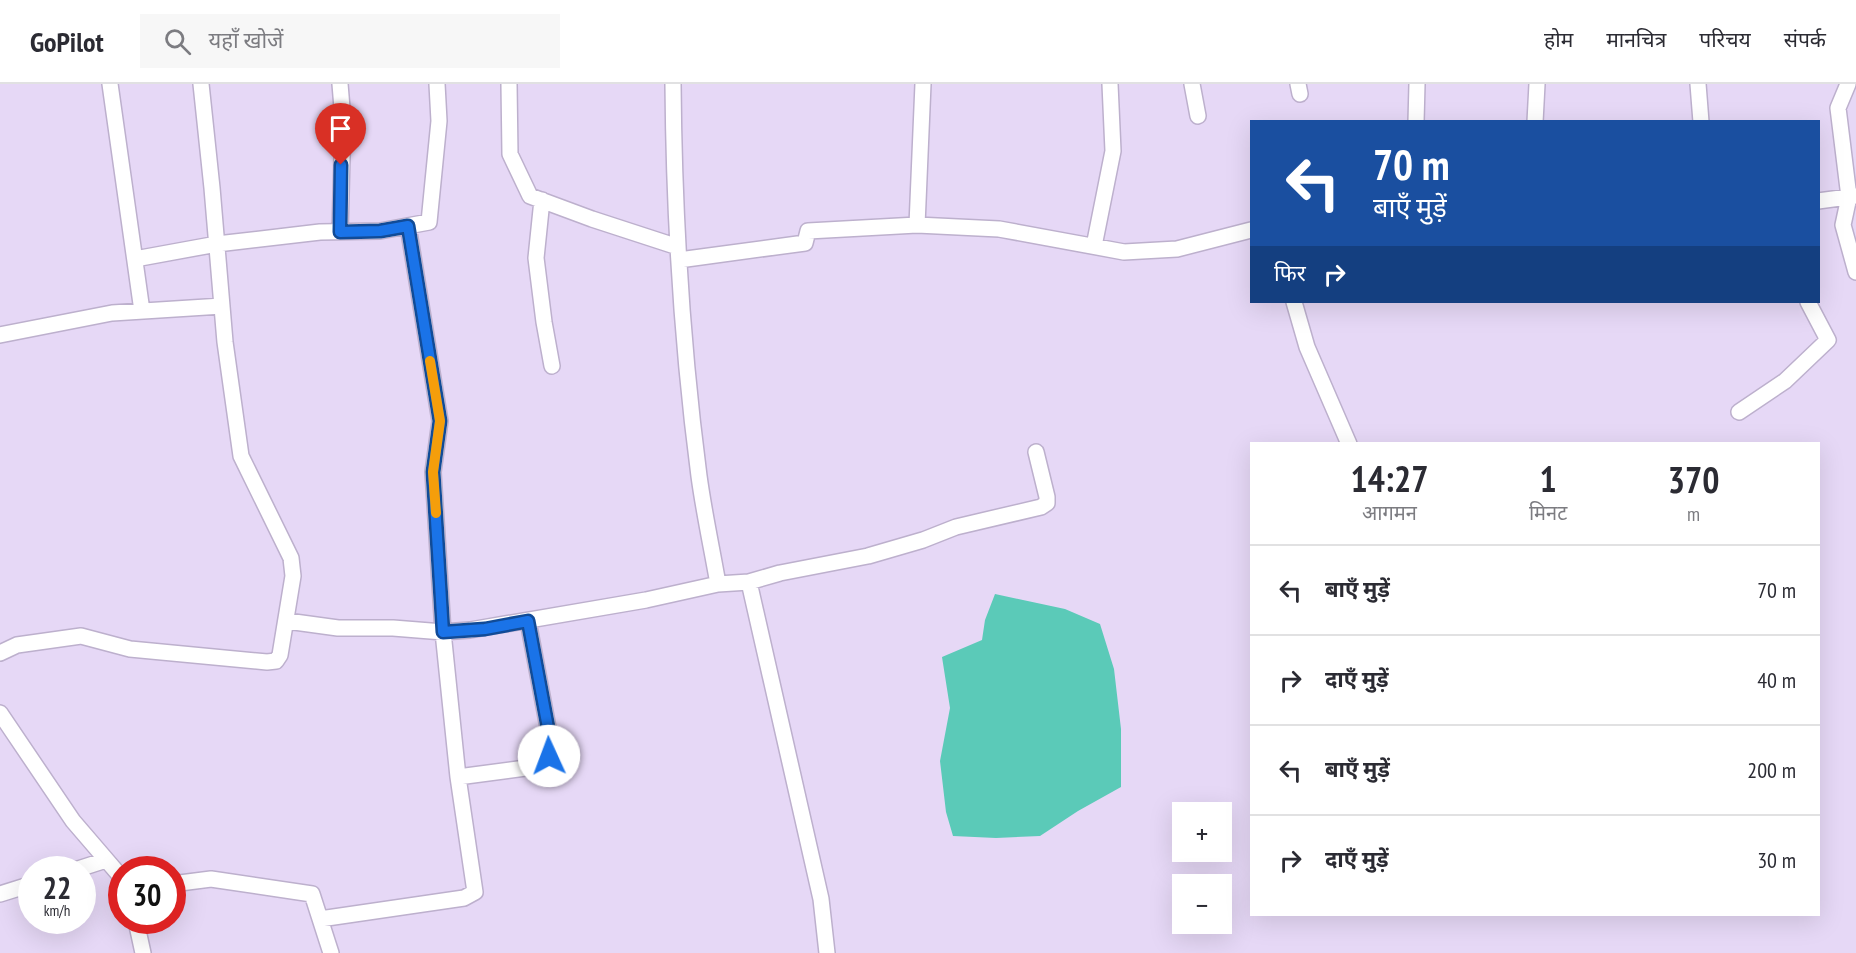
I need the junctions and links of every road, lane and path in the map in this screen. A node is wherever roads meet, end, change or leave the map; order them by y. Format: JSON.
{"nodes":[{"id":1,"x":110,"y":84,"type":"edge"},
{"id":2,"x":201,"y":84,"type":"edge"},
{"id":3,"x":340,"y":84,"type":"edge"},
{"id":4,"x":437,"y":84,"type":"edge"},
{"id":5,"x":509,"y":84,"type":"edge"},
{"id":6,"x":673,"y":84,"type":"edge"},
{"id":7,"x":923,"y":84,"type":"edge"},
{"id":8,"x":1110,"y":84,"type":"edge"},
{"id":9,"x":1192,"y":84,"type":"edge"},
{"id":10,"x":1417,"y":84,"type":"edge"},
{"id":11,"x":1537,"y":84,"type":"edge"},
{"id":12,"x":1698,"y":84,"type":"edge"},
{"id":13,"x":1848,"y":84,"type":"edge"},
{"id":14,"x":1198,"y":116,"type":"dead end"},
{"id":15,"x":1416,"y":120,"type":"edge"},
{"id":16,"x":1535,"y":120,"type":"edge"},
{"id":17,"x":1701,"y":120,"type":"edge"},
{"id":18,"x":1852,"y":197,"type":"edge"},
{"id":19,"x":542,"y":201,"type":"junction"},
{"id":20,"x":1820,"y":201,"type":"edge"},
{"id":21,"x":917,"y":225,"type":"junction"},
{"id":22,"x":408,"y":226,"type":"junction"},
{"id":23,"x":1250,"y":230,"type":"edge"},
{"id":24,"x":340,"y":232,"type":"junction"},
{"id":25,"x":217,"y":244,"type":"junction"},
{"id":26,"x":1094,"y":246,"type":"junction"},
{"id":27,"x":679,"y":253,"type":"junction"},
{"id":28,"x":135,"y":259,"type":"junction"},
{"id":29,"x":1856,"y":272,"type":"edge"},
{"id":30,"x":1294,"y":303,"type":"edge"},
{"id":31,"x":1809,"y":303,"type":"edge"},
{"id":32,"x":222,"y":306,"type":"junction"},
{"id":33,"x":142,"y":311,"type":"junction"},
{"id":34,"x":0,"y":335,"type":"edge"},
{"id":35,"x":552,"y":366,"type":"dead end"},
{"id":36,"x":1739,"y":412,"type":"dead end"},
{"id":37,"x":1348,"y":442,"type":"edge"},
{"id":38,"x":1036,"y":452,"type":"dead end"},
{"id":39,"x":749,"y":582,"type":"junction"},
{"id":40,"x":718,"y":584,"type":"junction"},
{"id":41,"x":287,"y":621,"type":"junction"},
{"id":42,"x":528,"y":621,"type":"junction"},
{"id":43,"x":443,"y":632,"type":"junction"},
{"id":44,"x":0,"y":653,"type":"edge"},
{"id":45,"x":0,"y":713,"type":"edge"},
{"id":46,"x":458,"y":777,"type":"junction"},
{"id":47,"x":106,"y":860,"type":"junction"},
{"id":48,"x":108,"y":862,"type":"edge"},
{"id":49,"x":96,"y":863,"type":"edge"},
{"id":50,"x":186,"y":882,"type":"edge"},
{"id":51,"x":18,"y":888,"type":"edge"},
{"id":52,"x":0,"y":894,"type":"edge"},
{"id":53,"x":320,"y":919,"type":"junction"},
{"id":54,"x":139,"y":934,"type":"edge"},
{"id":55,"x":143,"y":953,"type":"edge"},
{"id":56,"x":331,"y":953,"type":"edge"},
{"id":57,"x":827,"y":953,"type":"edge"}],
"edges":[{"from":1,"to":28,"type":"street"},
{"from":2,"to":25,"type":"street"},
{"from":3,"to":24,"type":"street"},
{"from":4,"to":22,"type":"street"},
{"from":5,"to":19,"type":"street"},
{"from":6,"to":27,"type":"street"},
{"from":7,"to":21,"type":"street"},
{"from":8,"to":26,"type":"street"},
{"from":9,"to":14,"type":"street"},
{"from":10,"to":15,"type":"street"},
{"from":11,"to":16,"type":"street"},
{"from":12,"to":17,"type":"street"},
{"from":13,"to":18,"type":"street"},
{"from":18,"to":20,"type":"street"},
{"from":18,"to":29,"type":"street"},
{"from":19,"to":27,"type":"street"},
{"from":19,"to":35,"type":"street"},
{"from":21,"to":26,"type":"street"},
{"from":21,"to":27,"type":"street"},
{"from":22,"to":24,"type":"street"},
{"from":22,"to":43,"type":"street"},
{"from":23,"to":26,"type":"street"},
{"from":24,"to":25,"type":"street"},
{"from":25,"to":28,"type":"street"},
{"from":25,"to":32,"type":"street"},
{"from":27,"to":40,"type":"street"},
{"from":28,"to":33,"type":"street"},
{"from":30,"to":37,"type":"street"},
{"from":31,"to":36,"type":"street"},
{"from":32,"to":33,"type":"street"},
{"from":32,"to":41,"type":"street"},
{"from":33,"to":34,"type":"street"},
{"from":38,"to":39,"type":"street"},
{"from":39,"to":40,"type":"street"},
{"from":39,"to":57,"type":"street"},
{"from":40,"to":42,"type":"street"},
{"from":41,"to":43,"type":"street"},
{"from":41,"to":44,"type":"street"},
{"from":42,"to":43,"type":"street"},
{"from":42,"to":46,"type":"street"},
{"from":43,"to":46,"type":"street"},
{"from":45,"to":47,"type":"street"},
{"from":46,"to":53,"type":"street"},
{"from":47,"to":48,"type":"street"},
{"from":47,"to":49,"type":"street"},
{"from":50,"to":53,"type":"street"},
{"from":51,"to":52,"type":"street"},
{"from":53,"to":56,"type":"street"},
{"from":54,"to":55,"type":"street"}]}
